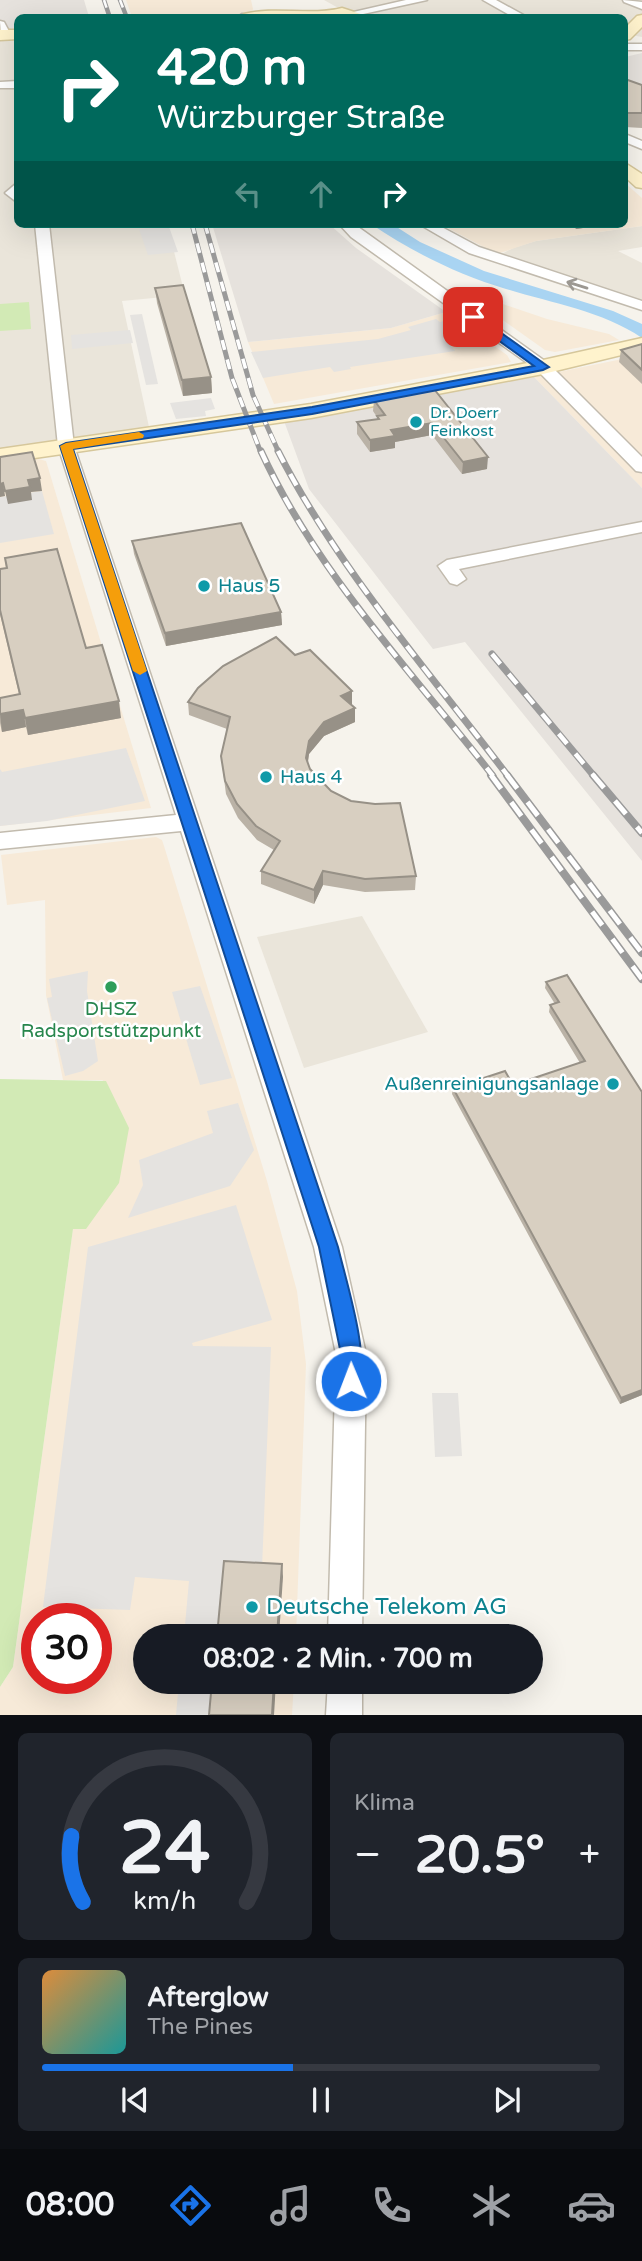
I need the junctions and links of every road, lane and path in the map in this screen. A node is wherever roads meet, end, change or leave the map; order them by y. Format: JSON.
{"nodes":[{"id":1,"x":422,"y":0,"type":"edge"},
{"id":2,"x":488,"y":0,"type":"edge"},
{"id":3,"x":628,"y":0,"type":"edge"},
{"id":4,"x":642,"y":6,"type":"edge"},
{"id":5,"x":336,"y":13,"type":"edge"},
{"id":6,"x":312,"y":14,"type":"edge"},
{"id":7,"x":516,"y":14,"type":"edge"},
{"id":8,"x":642,"y":19,"type":"edge"},
{"id":9,"x":628,"y":33,"type":"edge"},
{"id":10,"x":628,"y":171,"type":"edge"},
{"id":11,"x":642,"y":183,"type":"edge"},
{"id":12,"x":42,"y":228,"type":"edge"},
{"id":13,"x":350,"y":228,"type":"edge"},
{"id":14,"x":433,"y":228,"type":"edge"},
{"id":15,"x":642,"y":306,"type":"edge"},
{"id":16,"x":639,"y":345,"type":"edge"},
{"id":17,"x":543,"y":367,"type":"junction"},
{"id":18,"x":66,"y":446,"type":"junction"},
{"id":19,"x":0,"y":456,"type":"edge"},
{"id":20,"x":642,"y":467,"type":"edge"},
{"id":21,"x":642,"y":527,"type":"edge"},
{"id":22,"x":457,"y":579,"type":"dead end"},
{"id":23,"x":189,"y":821,"type":"junction"},
{"id":24,"x":0,"y":841,"type":"edge"},
{"id":25,"x":345,"y":1624,"type":"edge"},
{"id":26,"x":345,"y":1694,"type":"edge"},
{"id":27,"x":344,"y":1715,"type":"edge"}],
"edges":[{"from":1,"to":5,"type":"street"},
{"from":2,"to":7,"type":"street"},
{"from":3,"to":4,"type":"street"},
{"from":5,"to":6,"type":"street"},
{"from":8,"to":9,"type":"street"},
{"from":10,"to":11,"type":"street"},
{"from":12,"to":18,"type":"street"},
{"from":13,"to":17,"type":"street"},
{"from":15,"to":14,"type":"street","one_way":true},
{"from":16,"to":17,"type":"street"},
{"from":17,"to":18,"type":"street"},
{"from":17,"to":20,"type":"street"},
{"from":18,"to":19,"type":"street"},
{"from":18,"to":23,"type":"street"},
{"from":21,"to":22,"type":"street"},
{"from":23,"to":24,"type":"street"},
{"from":23,"to":25,"type":"street"},
{"from":26,"to":27,"type":"street"}]}
